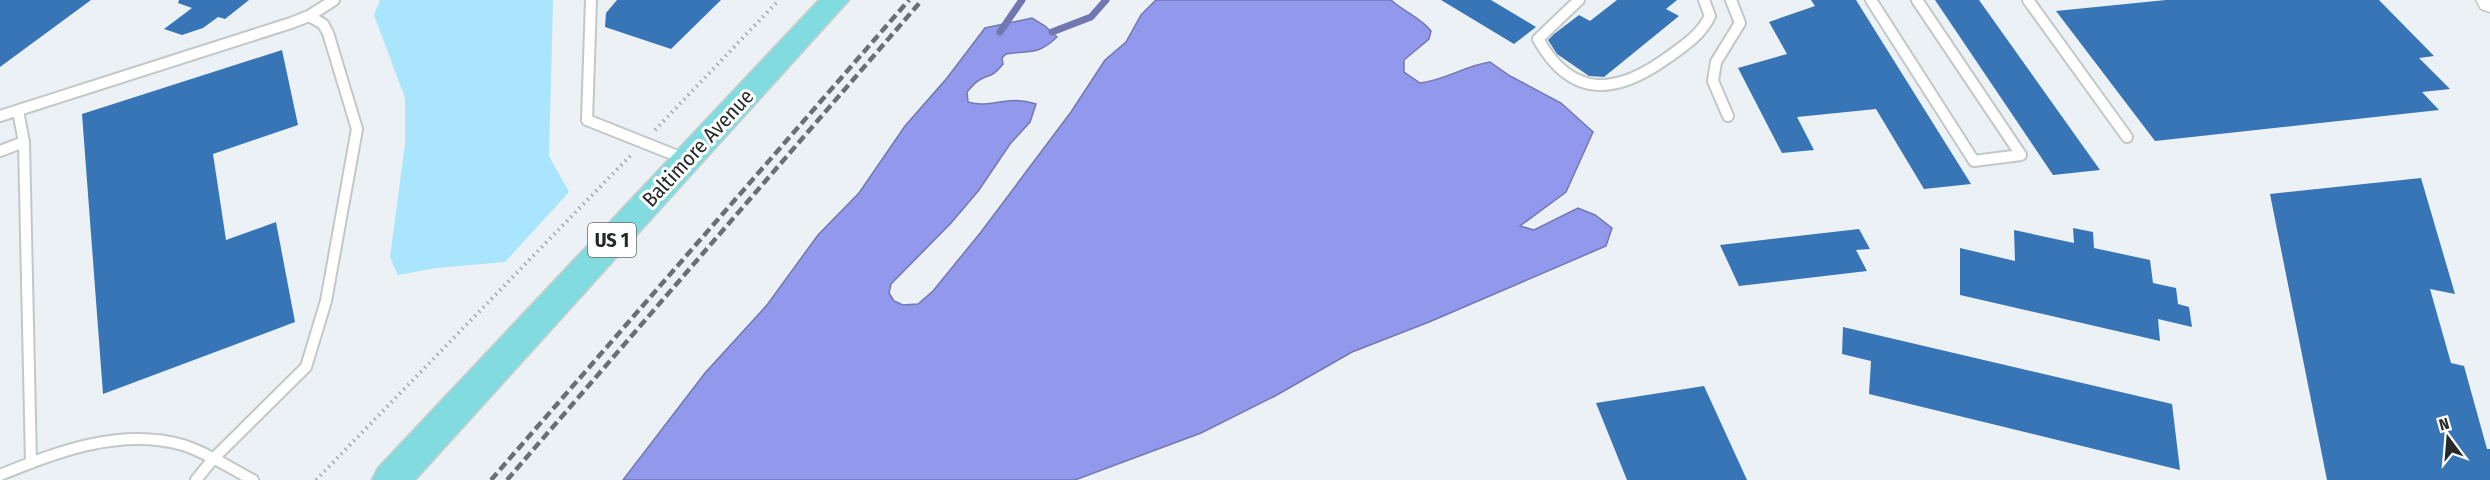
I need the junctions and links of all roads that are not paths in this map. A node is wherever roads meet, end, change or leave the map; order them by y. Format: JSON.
{"nodes":[{"id":1,"x":334,"y":0,"type":"edge"},
{"id":2,"x":591,"y":0,"type":"edge"},
{"id":3,"x":835,"y":0,"type":"edge"},
{"id":4,"x":1579,"y":0,"type":"edge"},
{"id":5,"x":1704,"y":0,"type":"edge"},
{"id":6,"x":1731,"y":0,"type":"edge"},
{"id":7,"x":1871,"y":0,"type":"edge"},
{"id":8,"x":1917,"y":0,"type":"edge"},
{"id":9,"x":2028,"y":0,"type":"edge"},
{"id":10,"x":309,"y":16,"type":"junction"},
{"id":11,"x":18,"y":111,"type":"junction"},
{"id":12,"x":0,"y":116,"type":"edge"},
{"id":13,"x":1728,"y":116,"type":"dead end"},
{"id":14,"x":2127,"y":137,"type":"dead end"},
{"id":15,"x":24,"y":142,"type":"junction"},
{"id":16,"x":0,"y":151,"type":"edge"},
{"id":17,"x":687,"y":160,"type":"junction"},
{"id":18,"x":213,"y":459,"type":"junction"},
{"id":19,"x":32,"y":463,"type":"junction"},
{"id":20,"x":0,"y":475,"type":"edge"},
{"id":21,"x":196,"y":480,"type":"edge"},
{"id":22,"x":253,"y":480,"type":"edge"},
{"id":23,"x":390,"y":480,"type":"edge"}],
"edges":[{"from":1,"to":10,"type":"lane"},
{"from":2,"to":17,"type":"lane"},
{"from":3,"to":17,"type":"main road","name":"Baltimore Avenue","number":"US 1"},
{"from":4,"to":5,"type":"lane"},
{"from":6,"to":13,"type":"lane"},
{"from":7,"to":8,"type":"lane"},
{"from":9,"to":14,"type":"lane"},
{"from":10,"to":11,"type":"lane"},
{"from":10,"to":18,"type":"lane"},
{"from":11,"to":12,"type":"lane"},
{"from":11,"to":15,"type":"lane"},
{"from":15,"to":16,"type":"lane"},
{"from":15,"to":19,"type":"lane"},
{"from":17,"to":23,"type":"main road","name":"Baltimore Avenue","number":"US 1"},
{"from":18,"to":19,"type":"lane"},
{"from":18,"to":21,"type":"lane"},
{"from":18,"to":22,"type":"lane"},
{"from":19,"to":20,"type":"lane"}]}
